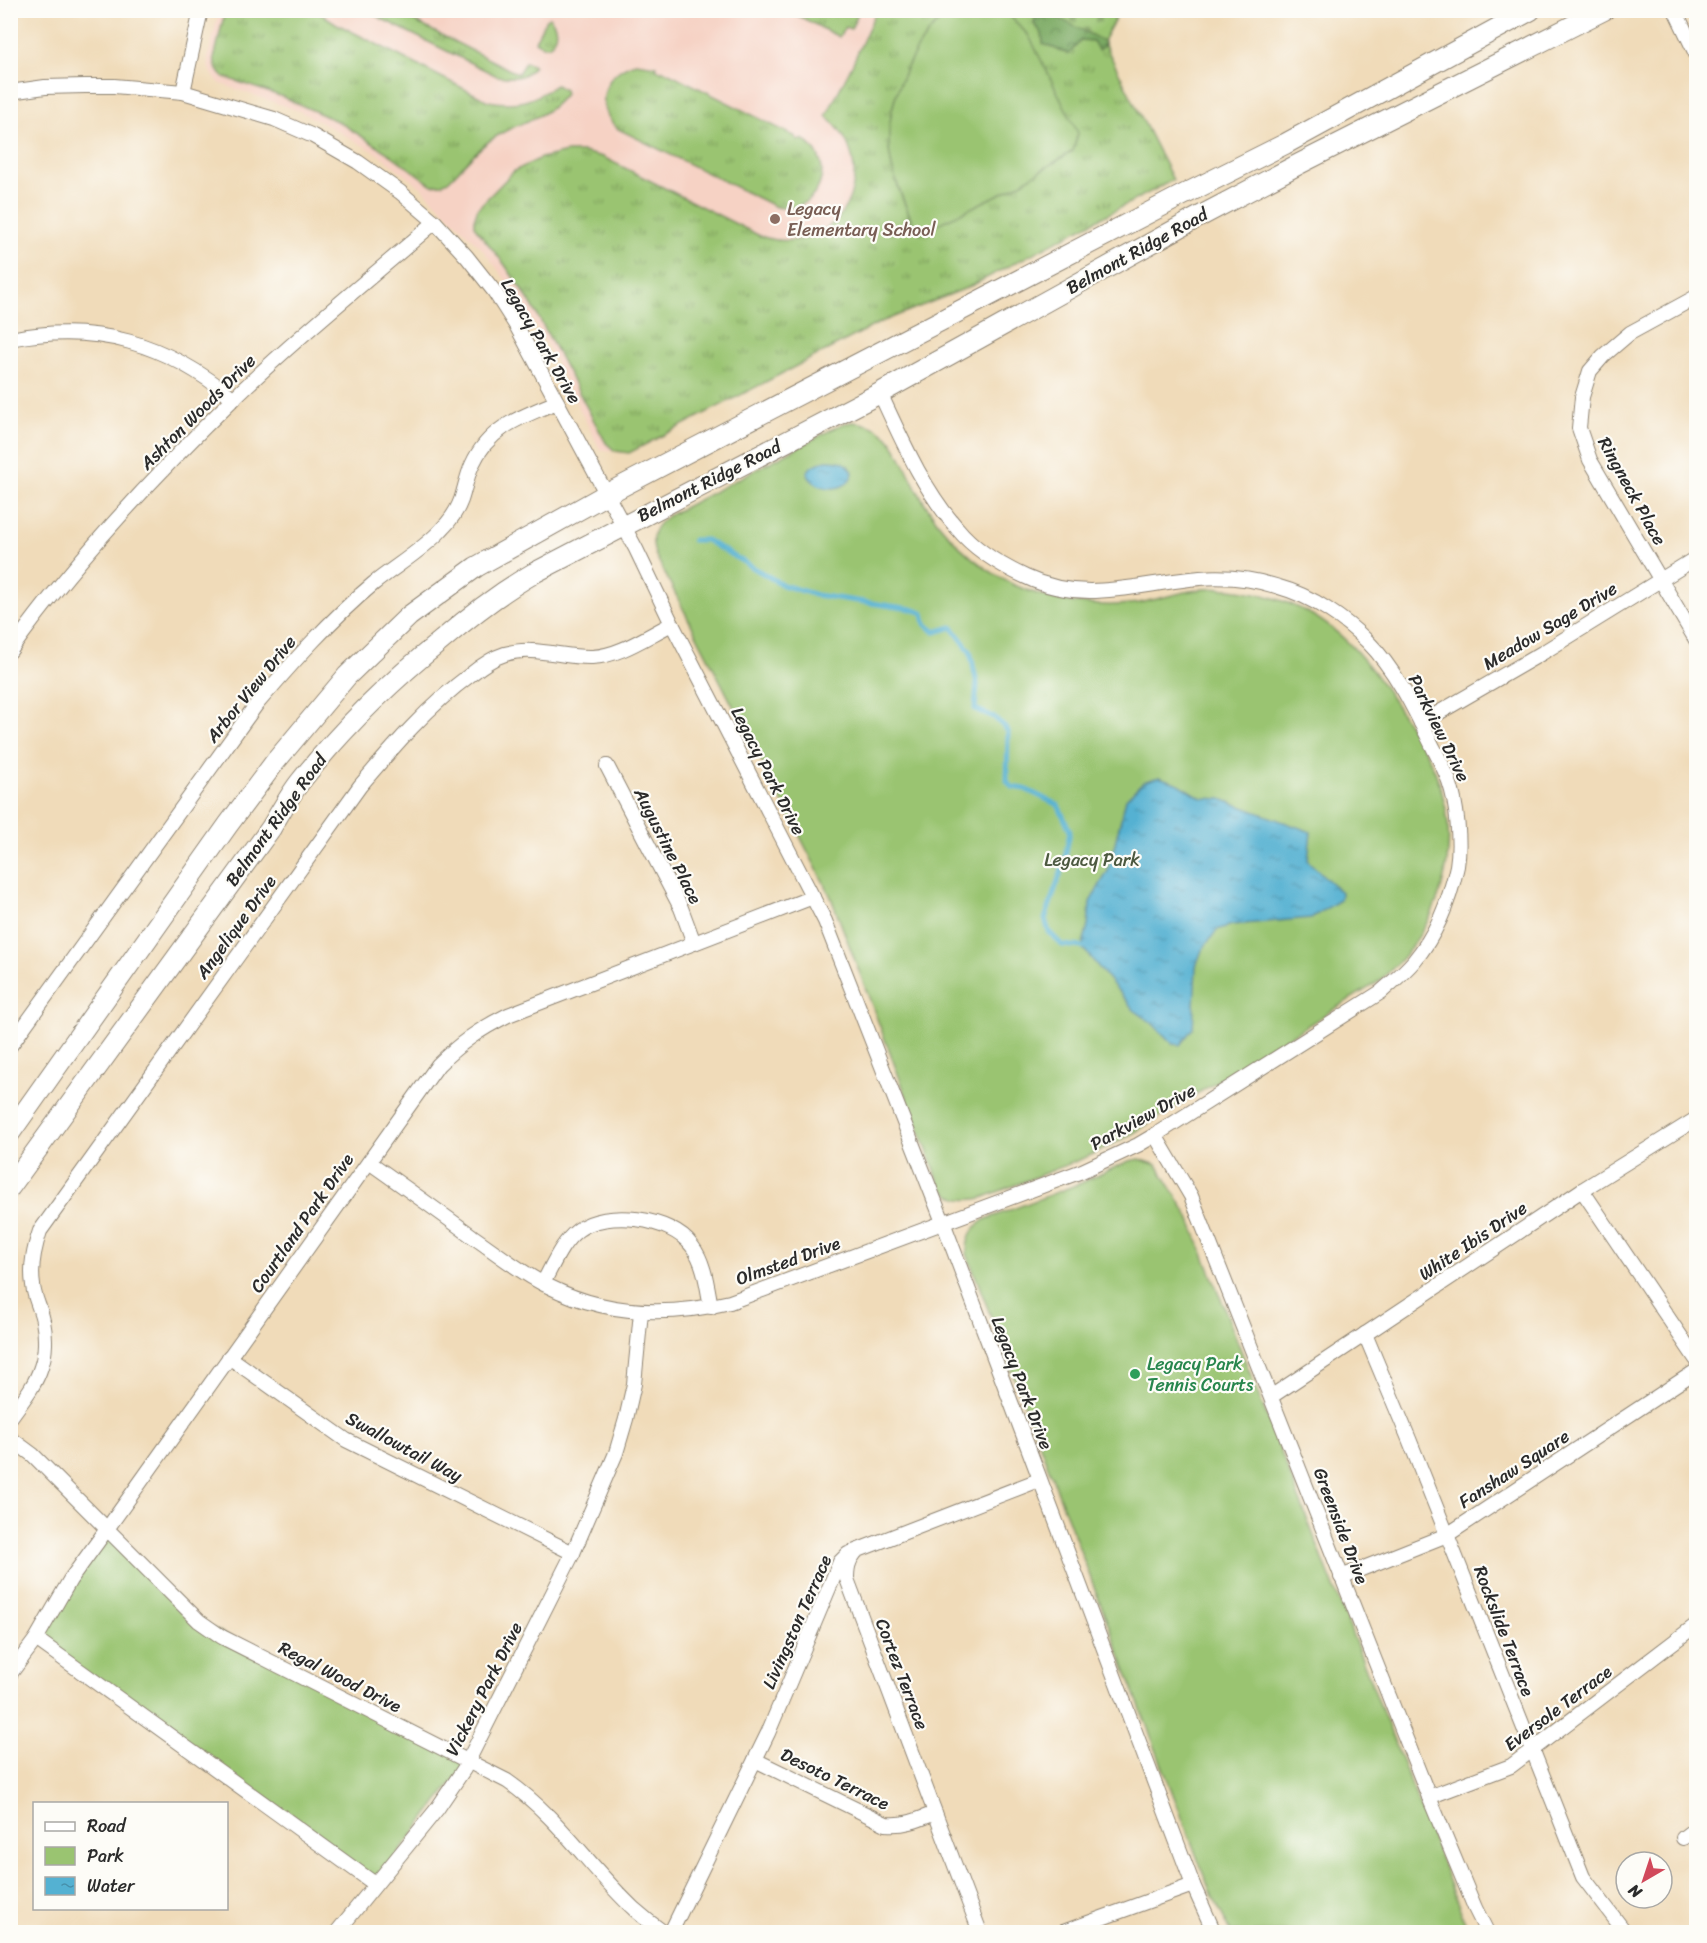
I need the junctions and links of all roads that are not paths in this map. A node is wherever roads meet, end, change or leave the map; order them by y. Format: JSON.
{"nodes":[{"id":1,"x":201,"y":10,"type":"edge"},
{"id":2,"x":1531,"y":10,"type":"edge"},
{"id":3,"x":1604,"y":10,"type":"edge"},
{"id":4,"x":1675,"y":10,"type":"edge"},
{"id":5,"x":1696,"y":54,"type":"edge"},
{"id":6,"x":10,"y":92,"type":"edge"},
{"id":7,"x":183,"y":92,"type":"junction"},
{"id":8,"x":435,"y":222,"type":"junction"},
{"id":9,"x":1696,"y":297,"type":"edge"},
{"id":10,"x":10,"y":339,"type":"edge"},
{"id":11,"x":880,"y":393,"type":"junction"},
{"id":12,"x":234,"y":399,"type":"junction"},
{"id":13,"x":557,"y":402,"type":"junction"},
{"id":14,"x":607,"y":494,"type":"junction"},
{"id":15,"x":623,"y":525,"type":"junction"},
{"id":16,"x":1696,"y":558,"type":"edge"},
{"id":17,"x":1661,"y":580,"type":"junction"},
{"id":18,"x":672,"y":624,"type":"junction"},
{"id":19,"x":1696,"y":640,"type":"edge"},
{"id":20,"x":10,"y":651,"type":"edge"},
{"id":21,"x":1421,"y":723,"type":"junction"},
{"id":22,"x":608,"y":766,"type":"dead end"},
{"id":23,"x":813,"y":897,"type":"junction"},
{"id":24,"x":697,"y":942,"type":"junction"},
{"id":25,"x":10,"y":1046,"type":"edge"},
{"id":26,"x":1696,"y":1119,"type":"edge"},
{"id":27,"x":10,"y":1133,"type":"edge"},
{"id":28,"x":1155,"y":1135,"type":"junction"},
{"id":29,"x":369,"y":1161,"type":"junction"},
{"id":30,"x":10,"y":1187,"type":"edge"},
{"id":31,"x":1582,"y":1190,"type":"junction"},
{"id":32,"x":943,"y":1222,"type":"junction"},
{"id":33,"x":543,"y":1283,"type":"junction"},
{"id":34,"x":711,"y":1307,"type":"junction"},
{"id":35,"x":641,"y":1312,"type":"junction"},
{"id":36,"x":1365,"y":1334,"type":"junction"},
{"id":37,"x":229,"y":1357,"type":"junction"},
{"id":38,"x":1696,"y":1359,"type":"edge"},
{"id":39,"x":1696,"y":1371,"type":"edge"},
{"id":40,"x":1272,"y":1396,"type":"junction"},
{"id":41,"x":10,"y":1418,"type":"edge"},
{"id":42,"x":10,"y":1438,"type":"edge"},
{"id":43,"x":1040,"y":1480,"type":"junction"},
{"id":44,"x":106,"y":1529,"type":"junction"},
{"id":45,"x":1447,"y":1535,"type":"junction"},
{"id":46,"x":859,"y":1550,"type":"junction"},
{"id":47,"x":573,"y":1553,"type":"junction"},
{"id":48,"x":1341,"y":1576,"type":"junction"},
{"id":49,"x":1696,"y":1625,"type":"edge"},
{"id":50,"x":36,"y":1639,"type":"junction"},
{"id":51,"x":10,"y":1674,"type":"edge"},
{"id":52,"x":1532,"y":1751,"type":"junction"},
{"id":53,"x":755,"y":1760,"type":"junction"},
{"id":54,"x":468,"y":1762,"type":"junction"},
{"id":55,"x":1429,"y":1797,"type":"junction"},
{"id":56,"x":935,"y":1813,"type":"junction"},
{"id":57,"x":1696,"y":1828,"type":"edge"},
{"id":58,"x":1683,"y":1838,"type":"dead end"},
{"id":59,"x":375,"y":1884,"type":"junction"},
{"id":60,"x":1193,"y":1885,"type":"junction"},
{"id":61,"x":337,"y":1932,"type":"edge"},
{"id":62,"x":663,"y":1932,"type":"edge"},
{"id":63,"x":670,"y":1932,"type":"edge"},
{"id":64,"x":980,"y":1932,"type":"edge"},
{"id":65,"x":1063,"y":1932,"type":"edge"},
{"id":66,"x":1214,"y":1932,"type":"edge"},
{"id":67,"x":1487,"y":1932,"type":"edge"},
{"id":68,"x":1625,"y":1932,"type":"edge"}],
"edges":[{"from":1,"to":7,"type":"street"},
{"from":2,"to":14,"type":"main road","name":"Belmont Ridge Road"},
{"from":3,"to":11,"type":"main road","name":"Belmont Ridge Road"},
{"from":4,"to":5,"type":"street"},
{"from":6,"to":7,"type":"street","name":"Legacy Park Drive"},
{"from":7,"to":8,"type":"street","name":"Legacy Park Drive"},
{"from":8,"to":12,"type":"street","name":"Ashton Woods Drive"},
{"from":8,"to":13,"type":"street","name":"Legacy Park Drive"},
{"from":9,"to":17,"type":"street","name":"Ringneck Place"},
{"from":10,"to":12,"type":"street"},
{"from":11,"to":15,"type":"main road","name":"Belmont Ridge Road"},
{"from":11,"to":21,"type":"street","name":"Parkview Drive"},
{"from":12,"to":20,"type":"street","name":"Ashton Woods Drive"},
{"from":13,"to":14,"type":"street","name":"Legacy Park Drive"},
{"from":13,"to":25,"type":"street","name":"Arbor View Drive"},
{"from":14,"to":15,"type":"street","name":"Legacy Park Drive"},
{"from":14,"to":27,"type":"main road","name":"Belmont Ridge Road"},
{"from":15,"to":18,"type":"street","name":"Legacy Park Drive"},
{"from":15,"to":30,"type":"main road","name":"Belmont Ridge Road"},
{"from":16,"to":17,"type":"street","name":"Meadow Sage Drive"},
{"from":17,"to":19,"type":"street","name":"Ringneck Place"},
{"from":17,"to":21,"type":"street","name":"Meadow Sage Drive"},
{"from":18,"to":23,"type":"street","name":"Legacy Park Drive"},
{"from":18,"to":41,"type":"street","name":"Angelique Drive"},
{"from":21,"to":28,"type":"street","name":"Parkview Drive"},
{"from":22,"to":24,"type":"street","name":"Augustine Place"},
{"from":23,"to":24,"type":"street"},
{"from":23,"to":32,"type":"street","name":"Legacy Park Drive"},
{"from":24,"to":29,"type":"street","name":"Courtland Park Drive"},
{"from":26,"to":31,"type":"street","name":"White Ibis Drive"},
{"from":28,"to":32,"type":"street","name":"Parkview Drive"},
{"from":28,"to":40,"type":"street","name":"Greenside Drive"},
{"from":29,"to":33,"type":"street","name":"Olmsted Drive"},
{"from":29,"to":37,"type":"street","name":"Courtland Park Drive"},
{"from":31,"to":36,"type":"street","name":"White Ibis Drive"},
{"from":31,"to":38,"type":"street"},
{"from":32,"to":34,"type":"street","name":"Olmsted Drive"},
{"from":32,"to":43,"type":"street","name":"Legacy Park Drive"},
{"from":33,"to":34,"type":"street"},
{"from":33,"to":35,"type":"street","name":"Olmsted Drive"},
{"from":34,"to":35,"type":"street","name":"Olmsted Drive"},
{"from":35,"to":47,"type":"street","name":"Vickery Park Drive"},
{"from":36,"to":40,"type":"street","name":"White Ibis Drive"},
{"from":36,"to":45,"type":"street","name":"Rockslide Terrace"},
{"from":37,"to":44,"type":"street","name":"Courtland Park Drive"},
{"from":37,"to":47,"type":"street","name":"Swallowtail Way"},
{"from":39,"to":45,"type":"street","name":"Fanshaw Square"},
{"from":40,"to":48,"type":"street","name":"Greenside Drive"},
{"from":42,"to":44,"type":"street","name":"Regal Wood Drive"},
{"from":43,"to":46,"type":"street","name":"Livingston Terrace"},
{"from":43,"to":60,"type":"street","name":"Legacy Park Drive"},
{"from":44,"to":50,"type":"street","name":"Courtland Park Drive"},
{"from":44,"to":54,"type":"street","name":"Regal Wood Drive"},
{"from":45,"to":48,"type":"street","name":"Fanshaw Square"},
{"from":45,"to":52,"type":"street","name":"Rockslide Terrace"},
{"from":46,"to":53,"type":"street","name":"Livingston Terrace"},
{"from":46,"to":56,"type":"street","name":"Cortez Terrace"},
{"from":47,"to":54,"type":"street","name":"Vickery Park Drive"},
{"from":48,"to":55,"type":"street","name":"Greenside Drive"},
{"from":49,"to":52,"type":"street","name":"Eversole Terrace"},
{"from":50,"to":51,"type":"street","name":"Courtland Park Drive"},
{"from":50,"to":59,"type":"street"},
{"from":52,"to":55,"type":"street","name":"Eversole Terrace"},
{"from":52,"to":68,"type":"street","name":"Rockslide Terrace"},
{"from":53,"to":56,"type":"street","name":"Desoto Terrace"},
{"from":53,"to":63,"type":"street"},
{"from":54,"to":59,"type":"street","name":"Vickery Park Drive"},
{"from":54,"to":62,"type":"street","name":"Regal Wood Drive"},
{"from":55,"to":67,"type":"street","name":"Greenside Drive"},
{"from":56,"to":64,"type":"street","name":"Cortez Terrace"},
{"from":57,"to":58,"type":"street"},
{"from":59,"to":61,"type":"street","name":"Vickery Park Drive"},
{"from":60,"to":65,"type":"street"},
{"from":60,"to":66,"type":"street","name":"Legacy Park Drive"}]}
